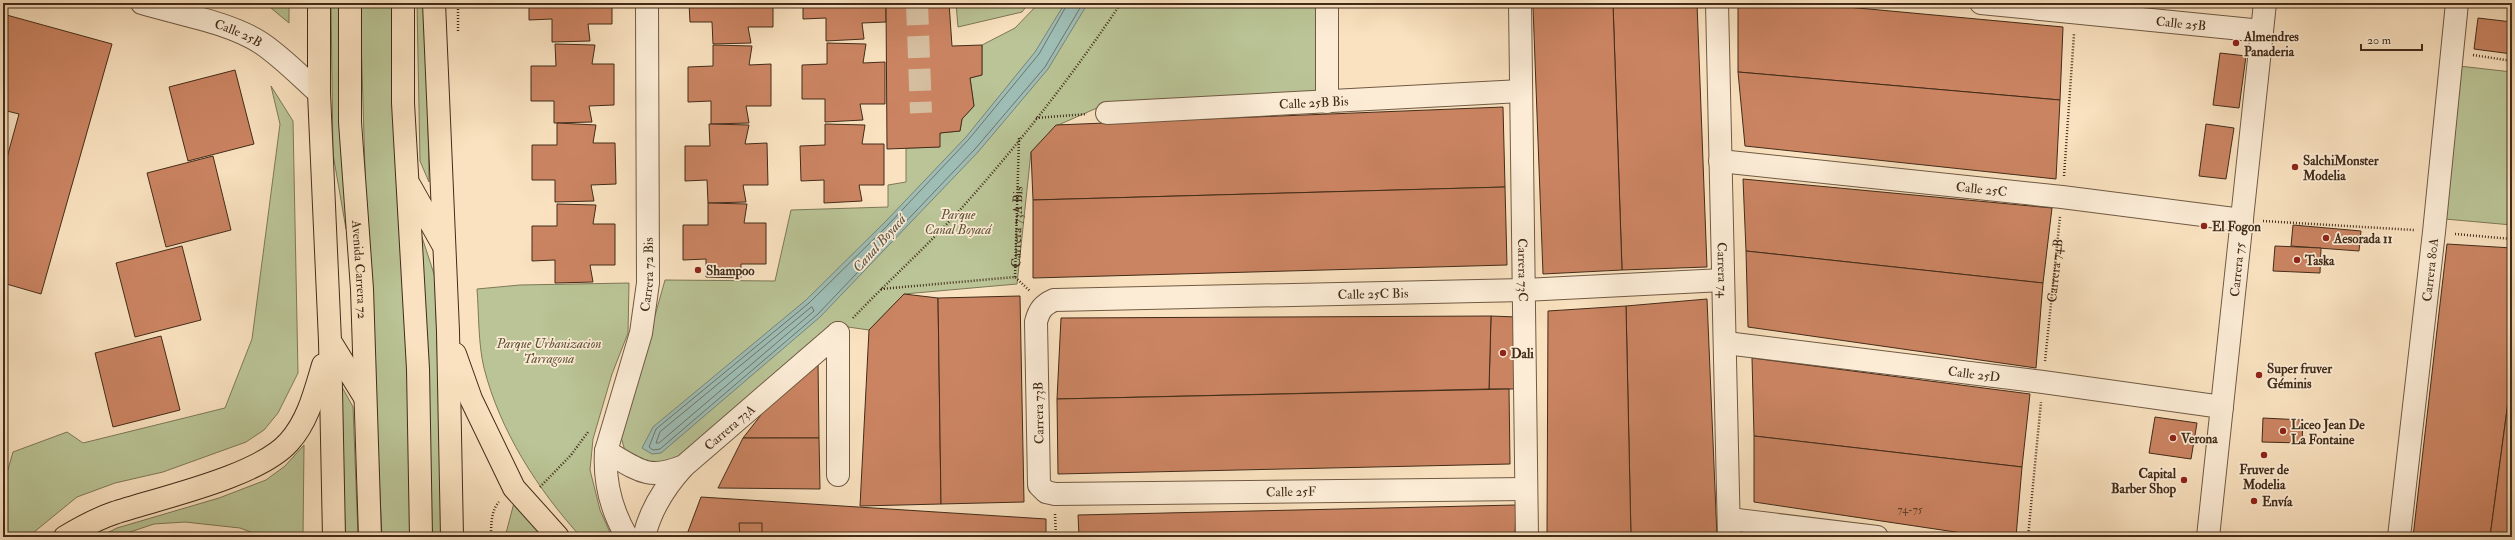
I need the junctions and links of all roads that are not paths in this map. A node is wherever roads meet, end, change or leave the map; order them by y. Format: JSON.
{"nodes":[{"id":1,"x":142,"y":3,"type":"edge"},
{"id":2,"x":319,"y":3,"type":"edge"},
{"id":3,"x":350,"y":3,"type":"edge"},
{"id":4,"x":403,"y":3,"type":"edge"},
{"id":5,"x":434,"y":3,"type":"edge"},
{"id":6,"x":647,"y":3,"type":"edge"},
{"id":7,"x":1328,"y":3,"type":"edge"},
{"id":8,"x":1520,"y":3,"type":"edge"},
{"id":9,"x":1717,"y":3,"type":"edge"},
{"id":10,"x":1981,"y":3,"type":"edge"},
{"id":11,"x":2265,"y":3,"type":"edge"},
{"id":12,"x":2457,"y":3,"type":"edge"},
{"id":13,"x":2076,"y":8,"type":"edge"},
{"id":14,"x":2262,"y":31,"type":"junction"},
{"id":15,"x":1521,"y":91,"type":"junction"},
{"id":16,"x":319,"y":93,"type":"junction"},
{"id":17,"x":1327,"y":102,"type":"junction"},
{"id":18,"x":1107,"y":113,"type":"road end"},
{"id":19,"x":1720,"y":161,"type":"junction"},
{"id":20,"x":408,"y":182,"type":"junction"},
{"id":21,"x":2250,"y":220,"type":"junction"},
{"id":22,"x":445,"y":248,"type":"junction"},
{"id":23,"x":1723,"y":280,"type":"junction"},
{"id":24,"x":1524,"y":290,"type":"junction"},
{"id":25,"x":1036,"y":322,"type":"joint"},
{"id":26,"x":448,"y":331,"type":"junction"},
{"id":27,"x":330,"y":341,"type":"junction"},
{"id":28,"x":1726,"y":343,"type":"junction"},
{"id":29,"x":365,"y":397,"type":"junction"},
{"id":30,"x":2222,"y":408,"type":"junction"},
{"id":31,"x":606,"y":451,"type":"junction"},
{"id":32,"x":684,"y":466,"type":"junction"},
{"id":33,"x":838,"y":475,"type":"dead end"},
{"id":34,"x":1526,"y":488,"type":"junction"},
{"id":35,"x":1055,"y":494,"type":"joint"},
{"id":36,"x":1729,"y":528,"type":"edge"},
{"id":37,"x":65,"y":537,"type":"edge"},
{"id":38,"x":334,"y":537,"type":"edge"},
{"id":39,"x":370,"y":537,"type":"edge"},
{"id":40,"x":421,"y":537,"type":"edge"},
{"id":41,"x":452,"y":537,"type":"edge"},
{"id":42,"x":558,"y":537,"type":"edge"},
{"id":43,"x":627,"y":537,"type":"edge"},
{"id":44,"x":644,"y":537,"type":"edge"},
{"id":45,"x":1527,"y":537,"type":"edge"},
{"id":46,"x":1877,"y":537,"type":"edge"},
{"id":47,"x":2208,"y":537,"type":"edge"},
{"id":48,"x":2399,"y":537,"type":"edge"}],
"edges":[{"from":1,"to":16,"type":"street","name":"Calle 25B"},
{"from":2,"to":16,"type":"highway"},
{"from":3,"to":29,"type":"highway","name":"Avenida Carrera 72"},
{"from":4,"to":20,"type":"highway"},
{"from":5,"to":22,"type":"highway"},
{"from":6,"to":31,"type":"street","name":"Carrera 72 Bis"},
{"from":7,"to":17,"type":"street"},
{"from":8,"to":15,"type":"street","name":"Carrera 73C"},
{"from":9,"to":19,"type":"street","name":"Carrera 74"},
{"from":10,"to":13,"type":"street","name":"Calle 25B"},
{"from":11,"to":14,"type":"street","name":"Carrera 75"},
{"from":12,"to":48,"type":"street","name":"Carrera 80A"},
{"from":13,"to":14,"type":"street","name":"Calle 25B"},
{"from":14,"to":21,"type":"street","name":"Carrera 75"},
{"from":15,"to":17,"type":"street","name":"Calle 25B Bis"},
{"from":15,"to":24,"type":"street","name":"Carrera 73C"},
{"from":16,"to":27,"type":"highway"},
{"from":17,"to":18,"type":"street","name":"Calle 25B Bis"},
{"from":19,"to":21,"type":"street","name":"Calle 25C"},
{"from":19,"to":23,"type":"street","name":"Carrera 74"},
{"from":20,"to":22,"type":"highway"},
{"from":20,"to":40,"type":"highway"},
{"from":21,"to":30,"type":"street","name":"Carrera 75"},
{"from":22,"to":26,"type":"highway"},
{"from":23,"to":24,"type":"street","name":"Calle 25C Bis"},
{"from":23,"to":28,"type":"street","name":"Carrera 74"},
{"from":24,"to":25,"type":"street","name":"Calle 25C Bis"},
{"from":24,"to":34,"type":"street","name":"Carrera 73C"},
{"from":25,"to":35,"type":"street","name":"Carrera 73B"},
{"from":26,"to":41,"type":"highway"},
{"from":26,"to":42,"type":"highway"},
{"from":27,"to":29,"type":"highway"},
{"from":27,"to":37,"type":"highway"},
{"from":27,"to":38,"type":"highway"},
{"from":28,"to":30,"type":"street","name":"Calle 25D"},
{"from":28,"to":36,"type":"street","name":"Carrera 74"},
{"from":29,"to":39,"type":"highway","name":"Avenida Carrera 72"},
{"from":30,"to":47,"type":"street","name":"Carrera 75"},
{"from":31,"to":32,"type":"street","name":"Carrera 73A"},
{"from":31,"to":43,"type":"street","name":"Carrera 72 Bis"},
{"from":32,"to":33,"type":"street","name":"Carrera 73A"},
{"from":32,"to":44,"type":"street"},
{"from":34,"to":35,"type":"street","name":"Calle 25F"},
{"from":34,"to":45,"type":"street","name":"Carrera 73C"},
{"from":36,"to":46,"type":"street"}]}
